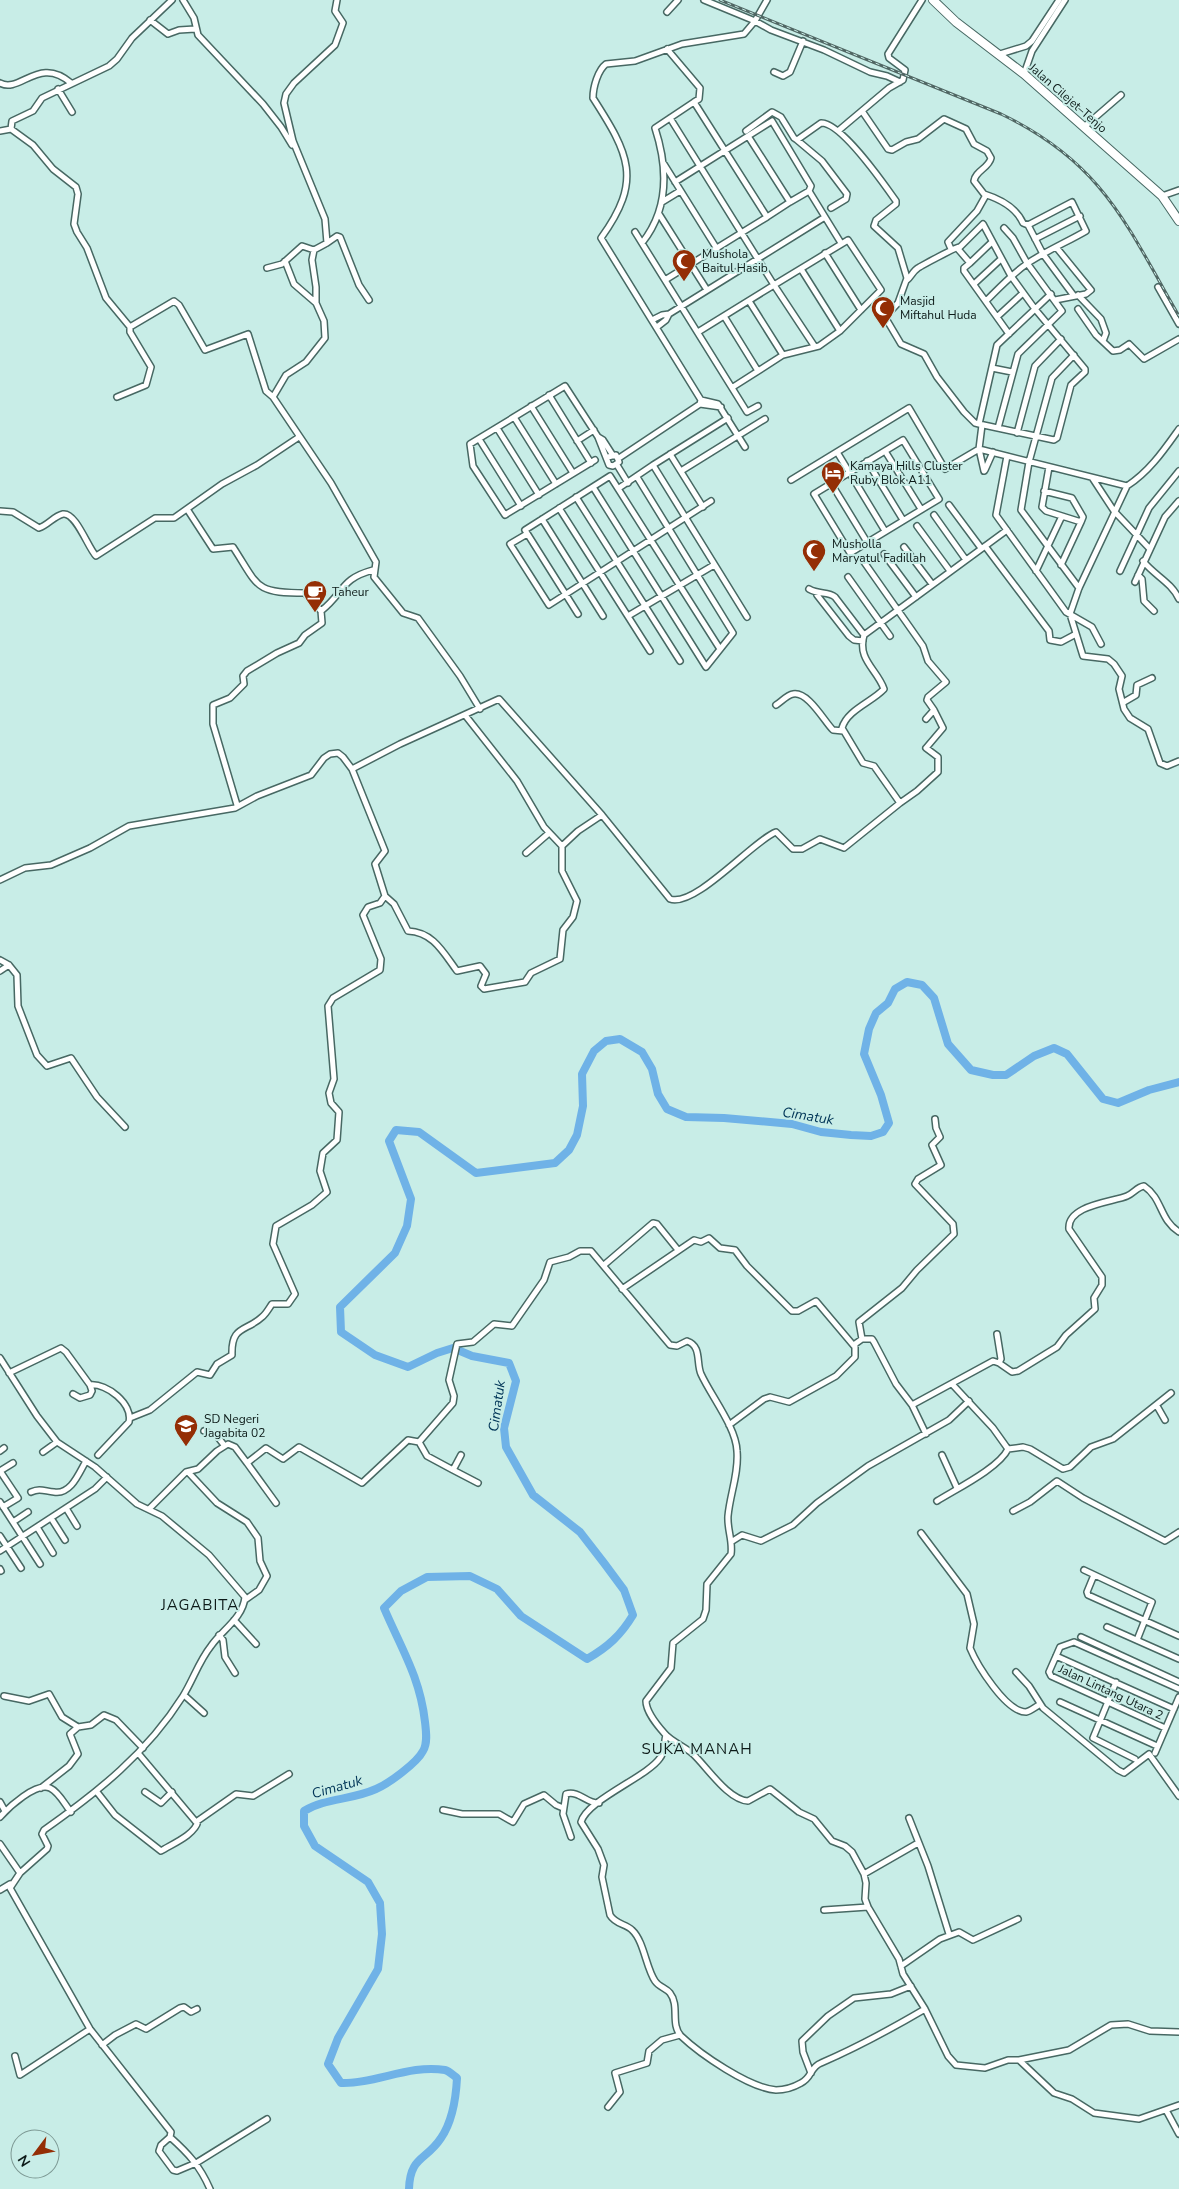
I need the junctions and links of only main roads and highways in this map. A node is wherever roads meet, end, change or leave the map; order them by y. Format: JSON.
{"nodes":[{"id":1,"x":933,"y":0,"type":"edge"},
{"id":2,"x":1179,"y":221,"type":"edge"}],
"edges":[{"from":1,"to":2,"type":"main road","name":"Jalan Cilejet–Tenjo"}]}
